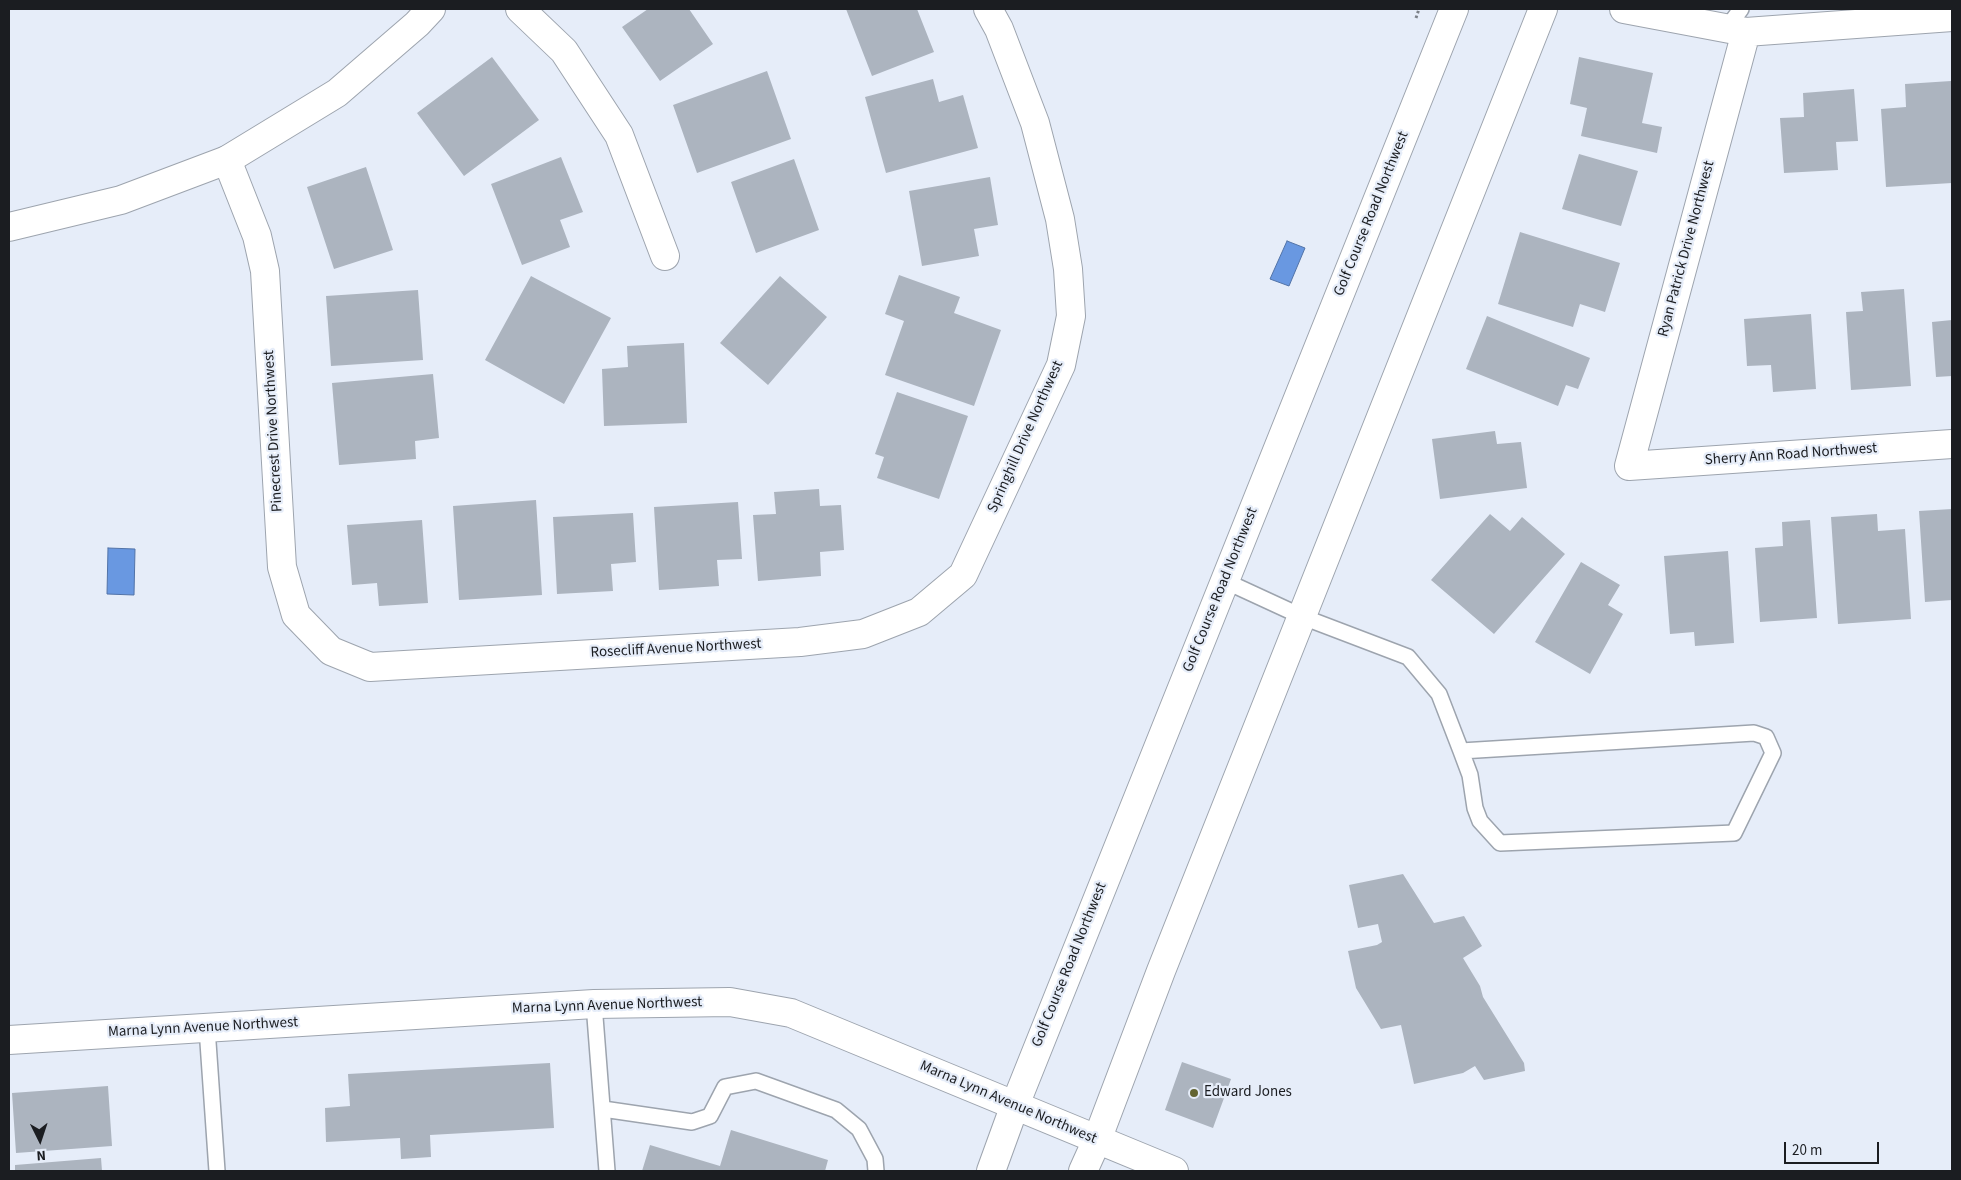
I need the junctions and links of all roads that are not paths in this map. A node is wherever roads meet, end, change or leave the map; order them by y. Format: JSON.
{"nodes":[{"id":1,"x":431,"y":9,"type":"edge"},
{"id":2,"x":520,"y":9,"type":"edge"},
{"id":3,"x":988,"y":9,"type":"edge"},
{"id":4,"x":1454,"y":9,"type":"edge"},
{"id":5,"x":1543,"y":9,"type":"edge"},
{"id":6,"x":1624,"y":9,"type":"edge"},
{"id":7,"x":1952,"y":17,"type":"edge"},
{"id":8,"x":1738,"y":23,"type":"edge"},
{"id":9,"x":226,"y":160,"type":"junction"},
{"id":10,"x":9,"y":227,"type":"edge"},
{"id":11,"x":665,"y":256,"type":"dead end"},
{"id":12,"x":1952,"y":444,"type":"edge"},
{"id":13,"x":1629,"y":466,"type":"joint"},
{"id":14,"x":963,"y":575,"type":"joint"},
{"id":15,"x":1225,"y":581,"type":"junction"},
{"id":16,"x":1303,"y":617,"type":"junction"},
{"id":17,"x":370,"y":667,"type":"joint"},
{"id":18,"x":1461,"y":751,"type":"junction"},
{"id":19,"x":594,"y":1004,"type":"junction"},
{"id":20,"x":207,"y":1028,"type":"junction"},
{"id":21,"x":9,"y":1040,"type":"edge"},
{"id":22,"x":1015,"y":1105,"type":"junction"},
{"id":23,"x":603,"y":1109,"type":"junction"},
{"id":24,"x":1098,"y":1140,"type":"junction"},
{"id":25,"x":218,"y":1171,"type":"edge"},
{"id":26,"x":607,"y":1171,"type":"edge"},
{"id":27,"x":876,"y":1171,"type":"edge"},
{"id":28,"x":991,"y":1171,"type":"edge"},
{"id":29,"x":1083,"y":1171,"type":"edge"},
{"id":30,"x":1174,"y":1171,"type":"edge"}],
"edges":[{"from":1,"to":9,"type":"street"},
{"from":2,"to":11,"type":"street"},
{"from":3,"to":14,"type":"street","name":"Springhill Drive Northwest"},
{"from":4,"to":15,"type":"street","name":"Golf Course Road Northwest"},
{"from":5,"to":16,"type":"street"},
{"from":6,"to":8,"type":"street"},
{"from":7,"to":8,"type":"street"},
{"from":8,"to":13,"type":"street","name":"Ryan Patrick Drive Northwest"},
{"from":9,"to":10,"type":"street"},
{"from":9,"to":17,"type":"street","name":"Pinecrest Drive Northwest"},
{"from":12,"to":13,"type":"street","name":"Sherry Ann Road Northwest"},
{"from":14,"to":17,"type":"street","name":"Rosecliff Avenue Northwest"},
{"from":15,"to":16,"type":"lane"},
{"from":15,"to":22,"type":"street","name":"Golf Course Road Northwest"},
{"from":16,"to":18,"type":"lane"},
{"from":16,"to":24,"type":"street"},
{"from":18,"to":18,"type":"lane"},
{"from":19,"to":20,"type":"street","name":"Marna Lynn Avenue Northwest"},
{"from":19,"to":22,"type":"street","name":"Marna Lynn Avenue Northwest"},
{"from":19,"to":23,"type":"lane"},
{"from":20,"to":21,"type":"street","name":"Marna Lynn Avenue Northwest"},
{"from":20,"to":25,"type":"lane"},
{"from":22,"to":24,"type":"street","name":"Marna Lynn Avenue Northwest"},
{"from":22,"to":28,"type":"street","name":"Golf Course Road Northwest"},
{"from":23,"to":26,"type":"lane"},
{"from":23,"to":27,"type":"lane"},
{"from":24,"to":29,"type":"street"},
{"from":24,"to":30,"type":"street","name":"Marna Lynn Avenue Northwest"}]}
